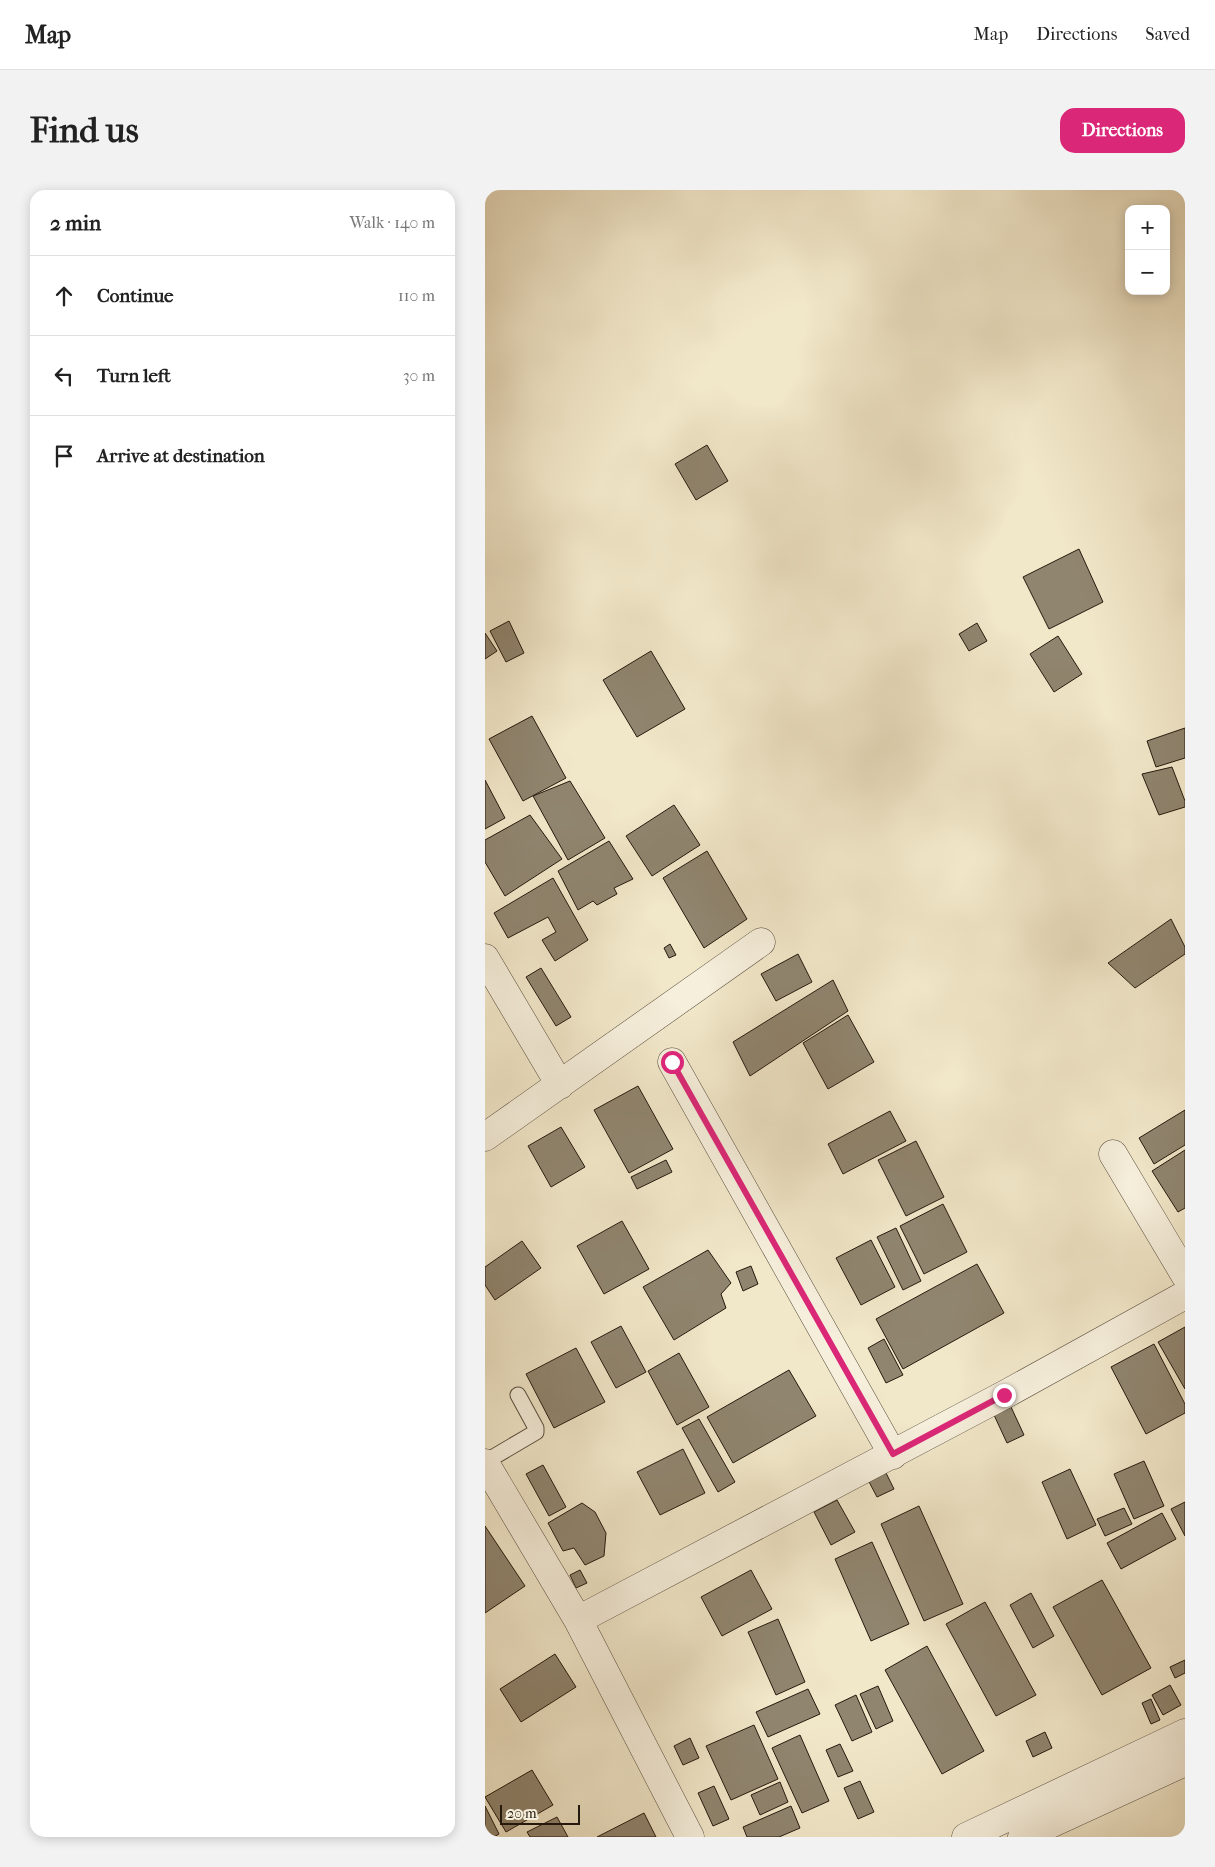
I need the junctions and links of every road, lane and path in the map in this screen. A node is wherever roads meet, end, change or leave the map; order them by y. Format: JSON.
{"nodes":[{"id":1,"x":761,"y":942,"type":"dead end"},
{"id":2,"x":485,"y":958,"type":"edge"},
{"id":3,"x":672,"y":1062,"type":"dead end"},
{"id":4,"x":560,"y":1085,"type":"junction"},
{"id":5,"x":485,"y":1137,"type":"edge"},
{"id":6,"x":1113,"y":1154,"type":"dead end"},
{"id":7,"x":1185,"y":1275,"type":"edge"},
{"id":8,"x":1185,"y":1294,"type":"edge"},
{"id":9,"x":517,"y":1395,"type":"dead end"},
{"id":10,"x":893,"y":1454,"type":"junction"},
{"id":11,"x":485,"y":1462,"type":"edge"},
{"id":12,"x":577,"y":1620,"type":"junction"},
{"id":13,"x":1185,"y":1733,"type":"edge"},
{"id":14,"x":1185,"y":1762,"type":"edge"},
{"id":15,"x":690,"y":1837,"type":"edge"},
{"id":16,"x":967,"y":1837,"type":"edge"},
{"id":17,"x":1022,"y":1837,"type":"edge"}],
"edges":[{"from":1,"to":4,"type":"street"},
{"from":2,"to":4,"type":"street"},
{"from":3,"to":10,"type":"street"},
{"from":4,"to":5,"type":"street"},
{"from":6,"to":7,"type":"street"},
{"from":8,"to":10,"type":"street"},
{"from":9,"to":11,"type":"lane"},
{"from":10,"to":12,"type":"street"},
{"from":11,"to":12,"type":"street"},
{"from":12,"to":15,"type":"street"},
{"from":13,"to":16,"type":"street"},
{"from":14,"to":17,"type":"street"}]}
